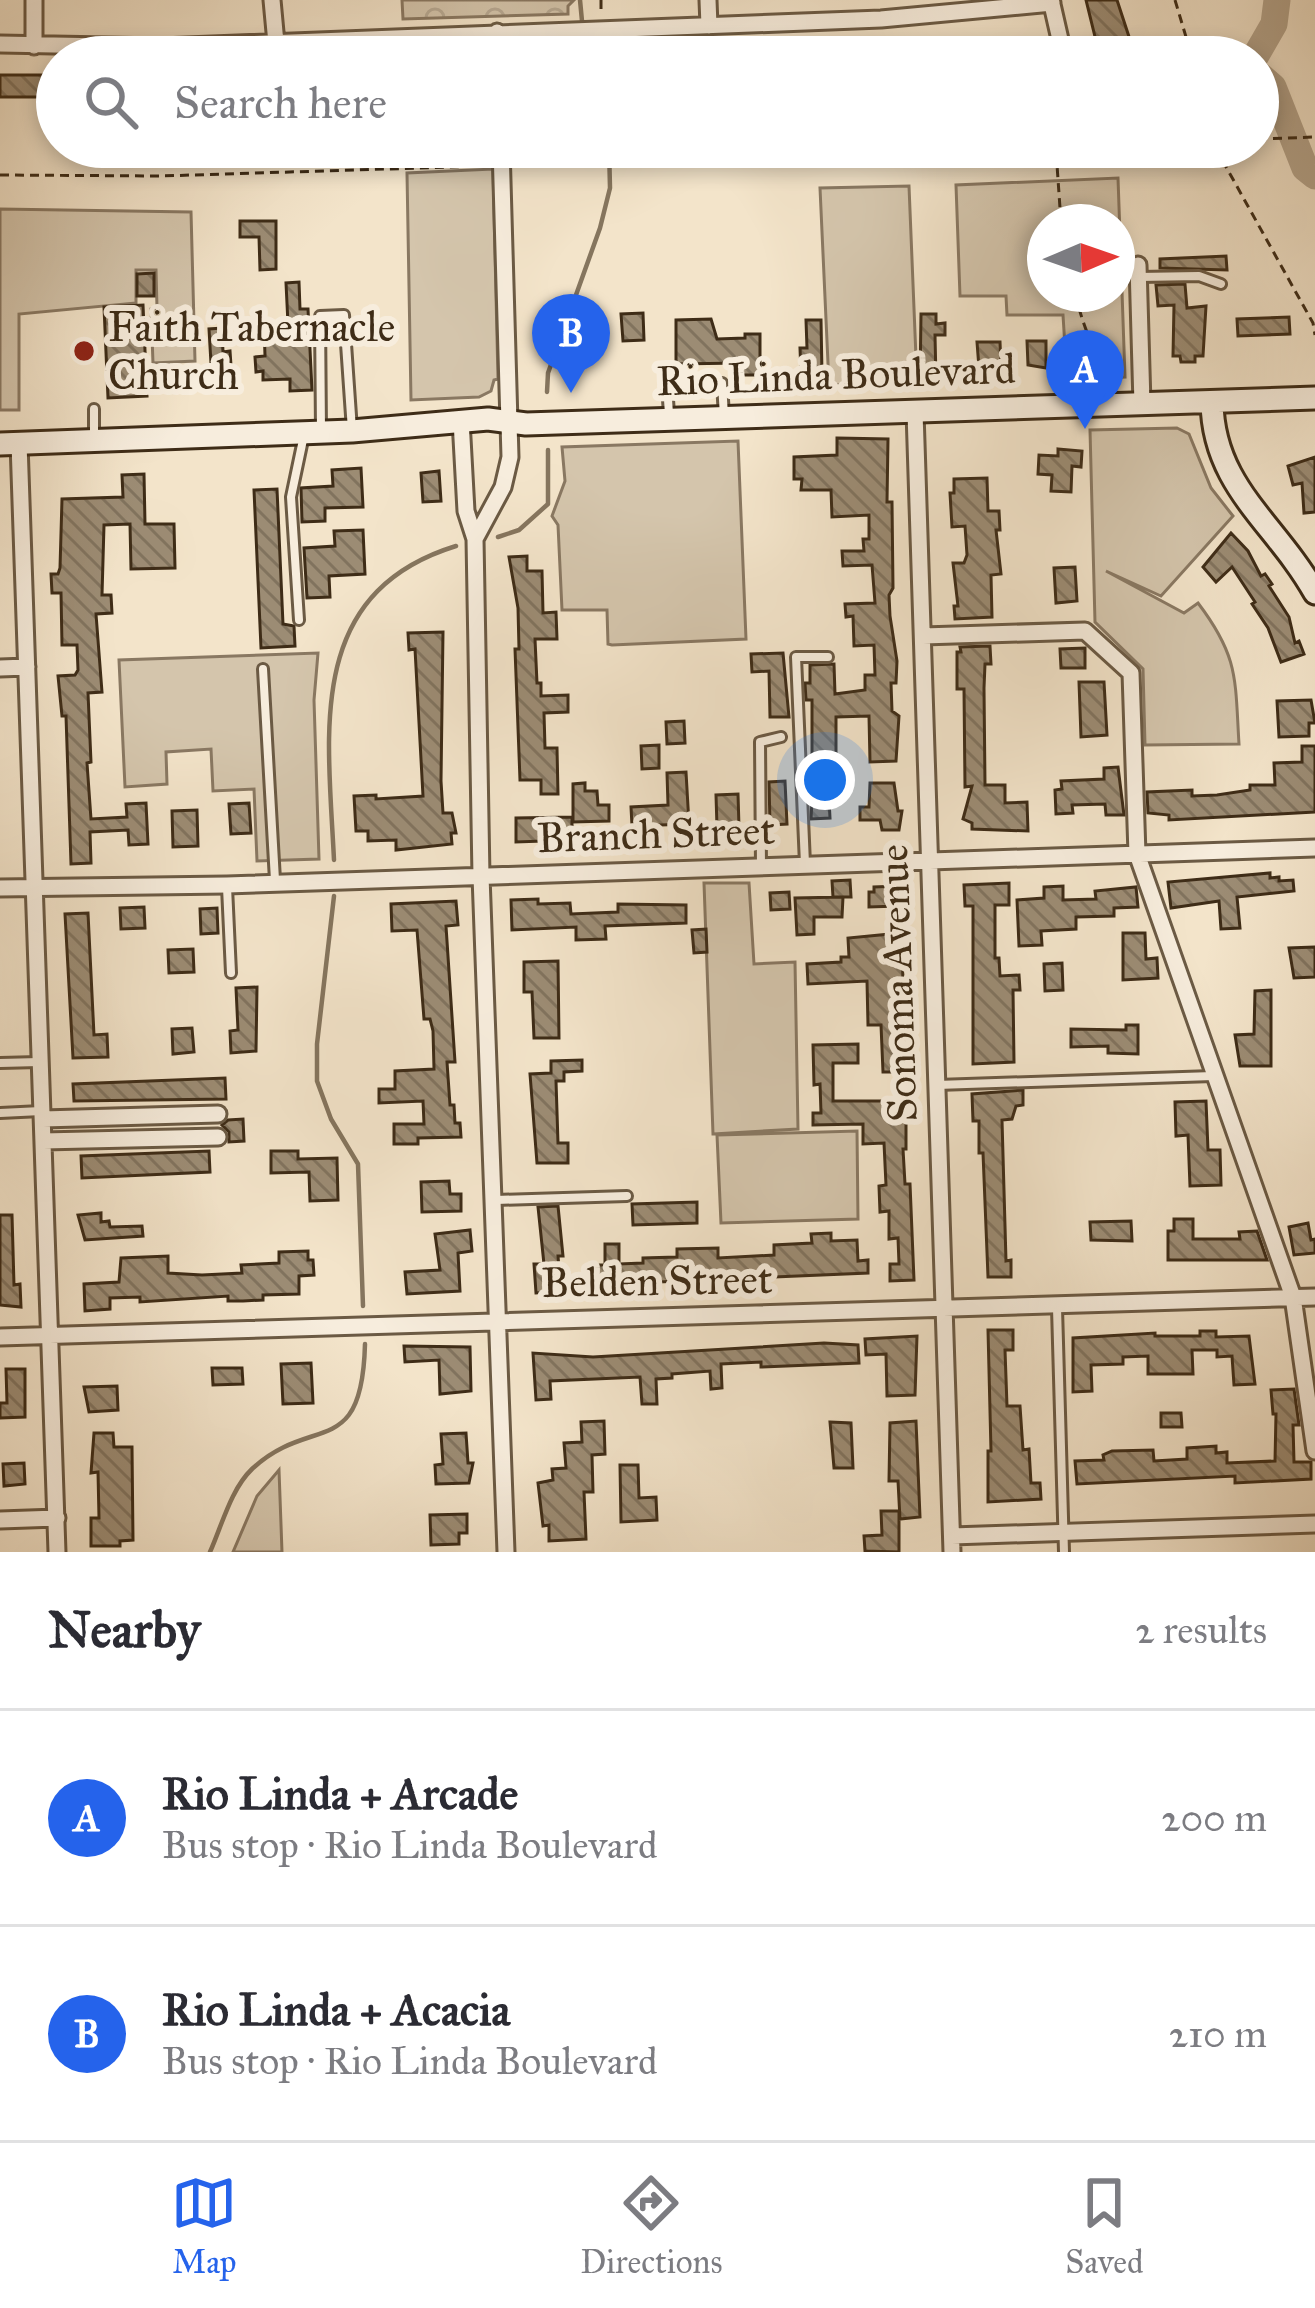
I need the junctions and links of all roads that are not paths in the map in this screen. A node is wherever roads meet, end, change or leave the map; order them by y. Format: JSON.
{"nodes":[{"id":1,"x":34,"y":0,"type":"edge"},
{"id":2,"x":272,"y":0,"type":"edge"},
{"id":3,"x":708,"y":0,"type":"edge"},
{"id":4,"x":881,"y":0,"type":"edge"},
{"id":5,"x":1052,"y":2,"type":"edge"},
{"id":6,"x":881,"y":19,"type":"junction"},
{"id":7,"x":709,"y":26,"type":"junction"},
{"id":8,"x":497,"y":32,"type":"junction"},
{"id":9,"x":275,"y":36,"type":"edge"},
{"id":10,"x":417,"y":36,"type":"edge"},
{"id":11,"x":497,"y":36,"type":"edge"},
{"id":12,"x":1059,"y":36,"type":"edge"},
{"id":13,"x":0,"y":44,"type":"edge"},
{"id":14,"x":34,"y":46,"type":"joint"},
{"id":15,"x":502,"y":168,"type":"edge"},
{"id":16,"x":1138,"y":271,"type":"joint"},
{"id":17,"x":1221,"y":284,"type":"dead end"},
{"id":18,"x":1315,"y":398,"type":"edge"},
{"id":19,"x":1212,"y":402,"type":"junction"},
{"id":20,"x":1142,"y":404,"type":"junction"},
{"id":21,"x":94,"y":409,"type":"dead end"},
{"id":22,"x":915,"y":412,"type":"junction"},
{"id":23,"x":724,"y":418,"type":"junction"},
{"id":24,"x":461,"y":420,"type":"junction"},
{"id":25,"x":669,"y":420,"type":"junction"},
{"id":26,"x":510,"y":422,"type":"junction"},
{"id":27,"x":352,"y":431,"type":"junction"},
{"id":28,"x":312,"y":433,"type":"junction"},
{"id":29,"x":94,"y":440,"type":"junction"},
{"id":30,"x":9,"y":443,"type":"edge"},
{"id":31,"x":475,"y":538,"type":"junction"},
{"id":32,"x":1315,"y":593,"type":"edge"},
{"id":33,"x":299,"y":620,"type":"dead end"},
{"id":34,"x":923,"y":636,"type":"junction"},
{"id":35,"x":828,"y":657,"type":"dead end"},
{"id":36,"x":26,"y":667,"type":"junction"},
{"id":37,"x":0,"y":668,"type":"edge"},
{"id":38,"x":262,"y":669,"type":"dead end"},
{"id":39,"x":781,"y":737,"type":"dead end"},
{"id":40,"x":1315,"y":848,"type":"edge"},
{"id":41,"x":1137,"y":854,"type":"junction"},
{"id":42,"x":930,"y":861,"type":"junction"},
{"id":43,"x":805,"y":866,"type":"junction"},
{"id":44,"x":761,"y":867,"type":"junction"},
{"id":45,"x":481,"y":876,"type":"junction"},
{"id":46,"x":275,"y":882,"type":"junction"},
{"id":47,"x":227,"y":885,"type":"junction"},
{"id":48,"x":35,"y":887,"type":"junction"},
{"id":49,"x":0,"y":888,"type":"edge"},
{"id":50,"x":231,"y":973,"type":"dead end"},
{"id":51,"x":40,"y":1062,"type":"junction"},
{"id":52,"x":0,"y":1063,"type":"edge"},
{"id":53,"x":1215,"y":1076,"type":"junction"},
{"id":54,"x":937,"y":1085,"type":"junction"},
{"id":55,"x":0,"y":1113,"type":"edge"},
{"id":56,"x":196,"y":1114,"type":"junction"},
{"id":57,"x":218,"y":1114,"type":"dead end"},
{"id":58,"x":42,"y":1115,"type":"junction"},
{"id":59,"x":195,"y":1137,"type":"junction"},
{"id":60,"x":218,"y":1137,"type":"dead end"},
{"id":61,"x":43,"y":1142,"type":"junction"},
{"id":62,"x":627,"y":1196,"type":"dead end"},
{"id":63,"x":494,"y":1200,"type":"junction"},
{"id":64,"x":1315,"y":1297,"type":"edge"},
{"id":65,"x":1293,"y":1298,"type":"junction"},
{"id":66,"x":1057,"y":1306,"type":"junction"},
{"id":67,"x":945,"y":1311,"type":"junction"},
{"id":68,"x":498,"y":1321,"type":"junction"},
{"id":69,"x":50,"y":1336,"type":"junction"},
{"id":70,"x":0,"y":1337,"type":"edge"},
{"id":71,"x":1315,"y":1451,"type":"edge"},
{"id":72,"x":56,"y":1519,"type":"junction"},
{"id":73,"x":0,"y":1520,"type":"edge"},
{"id":74,"x":1315,"y":1525,"type":"edge"},
{"id":75,"x":1064,"y":1532,"type":"junction"},
{"id":76,"x":952,"y":1544,"type":"edge"},
{"id":77,"x":58,"y":1552,"type":"edge"},
{"id":78,"x":506,"y":1552,"type":"edge"},
{"id":79,"x":1064,"y":1552,"type":"edge"}],
"edges":[{"from":1,"to":14,"type":"street"},
{"from":2,"to":9,"type":"street"},
{"from":3,"to":7,"type":"street"},
{"from":4,"to":6,"type":"street"},
{"from":5,"to":6,"type":"street"},
{"from":5,"to":12,"type":"street"},
{"from":6,"to":7,"type":"street"},
{"from":7,"to":8,"type":"street"},
{"from":8,"to":10,"type":"street"},
{"from":8,"to":11,"type":"street"},
{"from":13,"to":14,"type":"street"},
{"from":15,"to":26,"type":"street"},
{"from":16,"to":17,"type":"lane"},
{"from":16,"to":20,"type":"street"},
{"from":18,"to":19,"type":"main road","name":"Rio Linda Boulevard"},
{"from":19,"to":20,"type":"main road","name":"Rio Linda Boulevard"},
{"from":19,"to":32,"type":"main road"},
{"from":20,"to":22,"type":"main road","name":"Rio Linda Boulevard"},
{"from":21,"to":29,"type":"lane"},
{"from":22,"to":23,"type":"main road","name":"Rio Linda Boulevard"},
{"from":22,"to":34,"type":"street","name":"Sonoma Avenue"},
{"from":23,"to":25,"type":"main road","name":"Rio Linda Boulevard"},
{"from":23,"to":25,"type":"lane"},
{"from":24,"to":26,"type":"main road","name":"Rio Linda Boulevard"},
{"from":24,"to":27,"type":"main road","name":"Rio Linda Boulevard"},
{"from":24,"to":31,"type":"street"},
{"from":25,"to":26,"type":"main road","name":"Rio Linda Boulevard"},
{"from":26,"to":31,"type":"street"},
{"from":27,"to":28,"type":"main road","name":"Rio Linda Boulevard"},
{"from":27,"to":28,"type":"lane"},
{"from":28,"to":29,"type":"main road","name":"Rio Linda Boulevard"},
{"from":28,"to":33,"type":"lane"},
{"from":29,"to":30,"type":"main road","name":"Rio Linda Boulevard"},
{"from":30,"to":36,"type":"street"},
{"from":31,"to":45,"type":"street"},
{"from":34,"to":41,"type":"street"},
{"from":34,"to":42,"type":"street","name":"Sonoma Avenue"},
{"from":35,"to":43,"type":"lane"},
{"from":36,"to":37,"type":"street"},
{"from":36,"to":48,"type":"street"},
{"from":38,"to":46,"type":"lane"},
{"from":39,"to":44,"type":"lane"},
{"from":40,"to":41,"type":"street","name":"Branch Street"},
{"from":41,"to":42,"type":"street","name":"Branch Street"},
{"from":41,"to":53,"type":"street"},
{"from":42,"to":43,"type":"street","name":"Branch Street"},
{"from":42,"to":54,"type":"street","name":"Sonoma Avenue"},
{"from":43,"to":44,"type":"street","name":"Branch Street"},
{"from":44,"to":45,"type":"street","name":"Branch Street"},
{"from":45,"to":46,"type":"street","name":"Branch Street"},
{"from":45,"to":63,"type":"street"},
{"from":46,"to":47,"type":"street","name":"Branch Street"},
{"from":47,"to":48,"type":"street","name":"Branch Street"},
{"from":47,"to":50,"type":"lane"},
{"from":48,"to":49,"type":"street","name":"Branch Street"},
{"from":48,"to":51,"type":"street"},
{"from":51,"to":52,"type":"lane"},
{"from":51,"to":58,"type":"street"},
{"from":53,"to":54,"type":"lane"},
{"from":53,"to":65,"type":"street"},
{"from":54,"to":67,"type":"street","name":"Sonoma Avenue"},
{"from":55,"to":58,"type":"lane"},
{"from":56,"to":57,"type":"street"},
{"from":56,"to":58,"type":"street"},
{"from":56,"to":59,"type":"street"},
{"from":58,"to":61,"type":"street"},
{"from":59,"to":60,"type":"street"},
{"from":59,"to":61,"type":"street"},
{"from":61,"to":69,"type":"street"},
{"from":62,"to":63,"type":"lane"},
{"from":63,"to":68,"type":"street"},
{"from":64,"to":65,"type":"street","name":"Belden Street"},
{"from":65,"to":66,"type":"street","name":"Belden Street"},
{"from":65,"to":71,"type":"street"},
{"from":66,"to":67,"type":"street","name":"Belden Street"},
{"from":66,"to":75,"type":"lane"},
{"from":67,"to":68,"type":"street","name":"Belden Street"},
{"from":67,"to":76,"type":"street","name":"Sonoma Avenue"},
{"from":68,"to":69,"type":"street","name":"Belden Street"},
{"from":68,"to":78,"type":"street"},
{"from":69,"to":70,"type":"street","name":"Belden Street"},
{"from":69,"to":72,"type":"street"},
{"from":72,"to":73,"type":"street"},
{"from":72,"to":77,"type":"street"},
{"from":74,"to":75,"type":"street"},
{"from":75,"to":76,"type":"street"},
{"from":75,"to":79,"type":"lane"}]}
